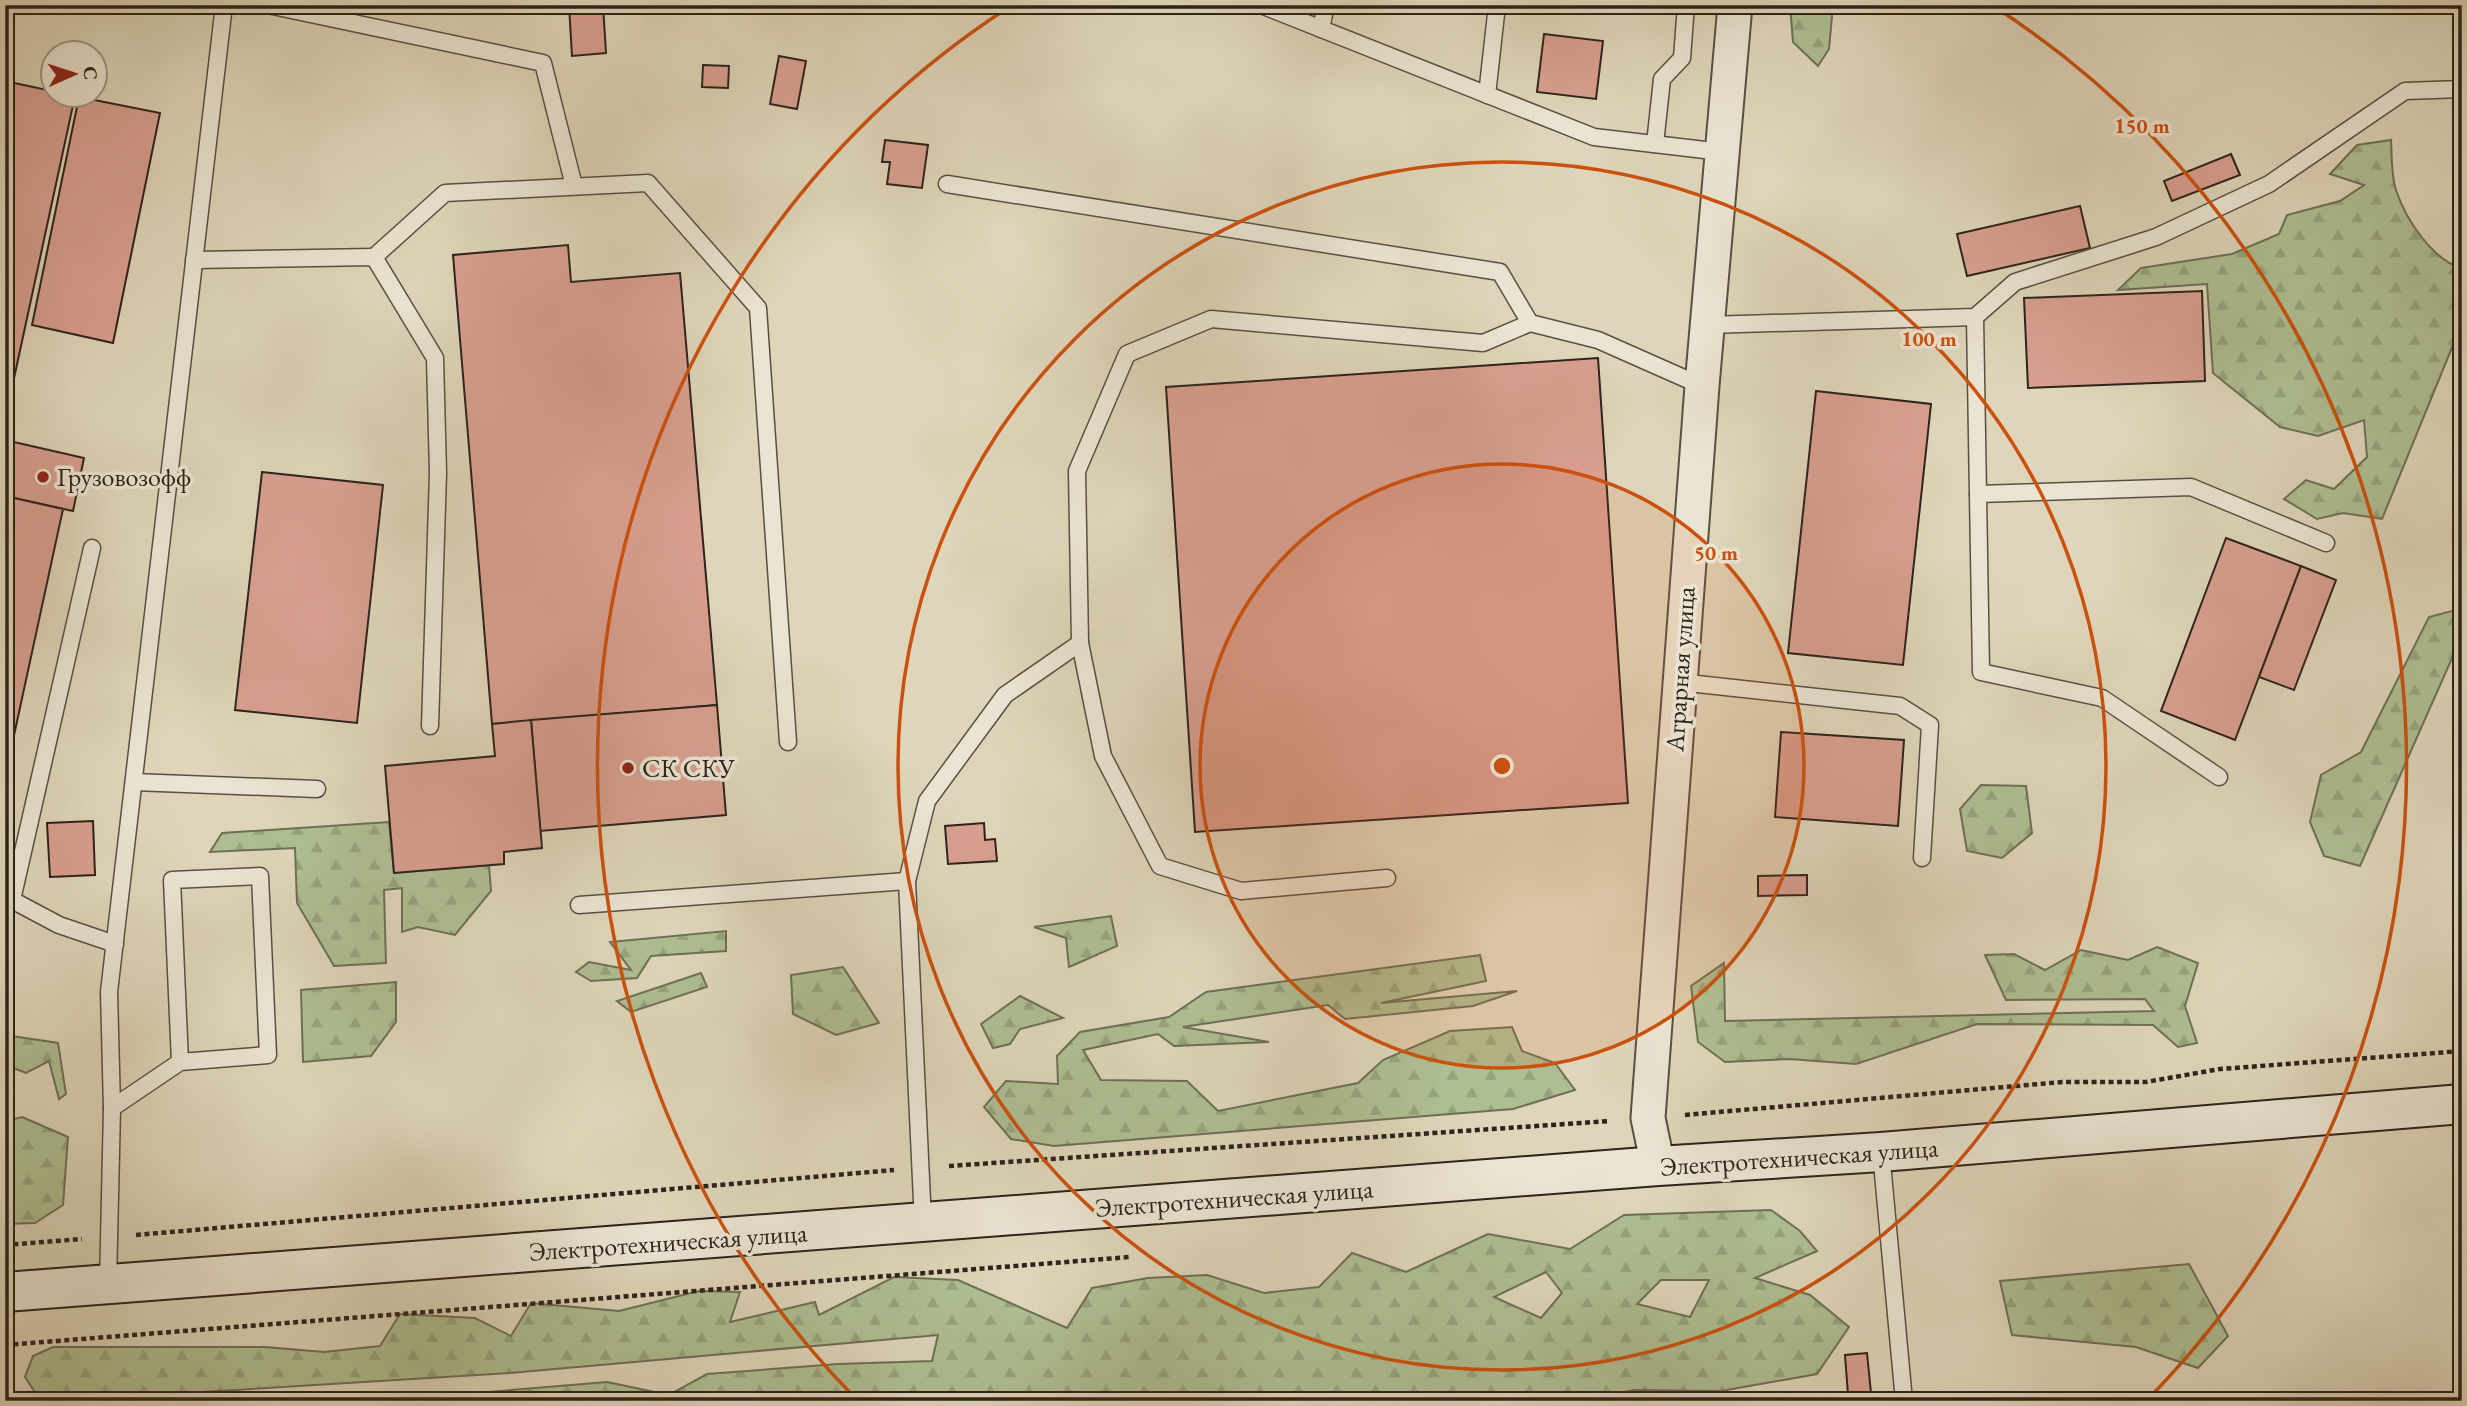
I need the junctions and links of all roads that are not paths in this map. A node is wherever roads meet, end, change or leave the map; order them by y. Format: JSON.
{"nodes":[{"id":1,"x":224,"y":5,"type":"edge"},
{"id":2,"x":268,"y":5,"type":"edge"},
{"id":3,"x":1261,"y":5,"type":"edge"},
{"id":4,"x":1326,"y":5,"type":"edge"},
{"id":5,"x":1497,"y":5,"type":"edge"},
{"id":6,"x":1686,"y":5,"type":"edge"},
{"id":7,"x":1735,"y":5,"type":"edge"},
{"id":8,"x":1321,"y":29,"type":"junction"},
{"id":9,"x":2462,"y":89,"type":"edge"},
{"id":10,"x":1487,"y":95,"type":"junction"},
{"id":11,"x":1655,"y":144,"type":"junction"},
{"id":12,"x":1722,"y":152,"type":"junction"},
{"id":13,"x":947,"y":184,"type":"dead end"},
{"id":14,"x":574,"y":186,"type":"junction"},
{"id":15,"x":374,"y":257,"type":"junction"},
{"id":16,"x":194,"y":260,"type":"junction"},
{"id":17,"x":1975,"y":317,"type":"junction"},
{"id":18,"x":1530,"y":323,"type":"junction"},
{"id":19,"x":1707,"y":326,"type":"junction"},
{"id":20,"x":1702,"y":386,"type":"junction"},
{"id":21,"x":1978,"y":494,"type":"junction"},
{"id":22,"x":2326,"y":543,"type":"dead end"},
{"id":23,"x":92,"y":548,"type":"dead end"},
{"id":24,"x":1080,"y":643,"type":"junction"},
{"id":25,"x":1679,"y":682,"type":"junction"},
{"id":26,"x":430,"y":726,"type":"dead end"},
{"id":27,"x":788,"y":742,"type":"dead end"},
{"id":28,"x":2219,"y":777,"type":"dead end"},
{"id":29,"x":134,"y":782,"type":"junction"},
{"id":30,"x":317,"y":789,"type":"dead end"},
{"id":31,"x":1922,"y":858,"type":"dead end"},
{"id":32,"x":1387,"y":878,"type":"dead end"},
{"id":33,"x":906,"y":881,"type":"junction"},
{"id":34,"x":9,"y":899,"type":"edge"},
{"id":35,"x":579,"y":905,"type":"dead end"},
{"id":36,"x":115,"y":944,"type":"junction"},
{"id":37,"x":180,"y":1062,"type":"junction"},
{"id":38,"x":2462,"y":1104,"type":"edge"},
{"id":39,"x":112,"y":1108,"type":"junction"},
{"id":40,"x":1881,"y":1152,"type":"junction"},
{"id":41,"x":1658,"y":1166,"type":"junction"},
{"id":42,"x":923,"y":1222,"type":"junction"},
{"id":43,"x":108,"y":1285,"type":"junction"},
{"id":44,"x":5,"y":1292,"type":"edge"},
{"id":45,"x":1904,"y":1401,"type":"edge"}],
"edges":[{"from":1,"to":16,"type":"lane"},
{"from":2,"to":14,"type":"lane"},
{"from":3,"to":8,"type":"lane"},
{"from":4,"to":8,"type":"lane"},
{"from":5,"to":10,"type":"lane"},
{"from":6,"to":11,"type":"lane"},
{"from":7,"to":12,"type":"street","name":"Аграрная улица"},
{"from":8,"to":10,"type":"lane"},
{"from":9,"to":17,"type":"lane"},
{"from":10,"to":11,"type":"lane"},
{"from":11,"to":12,"type":"lane"},
{"from":12,"to":19,"type":"street","name":"Аграрная улица"},
{"from":13,"to":18,"type":"lane"},
{"from":14,"to":15,"type":"lane"},
{"from":14,"to":27,"type":"lane"},
{"from":15,"to":16,"type":"lane"},
{"from":15,"to":26,"type":"lane"},
{"from":16,"to":29,"type":"lane"},
{"from":17,"to":19,"type":"lane"},
{"from":17,"to":21,"type":"lane"},
{"from":18,"to":20,"type":"lane"},
{"from":18,"to":24,"type":"lane"},
{"from":19,"to":20,"type":"street","name":"Аграрная улица"},
{"from":20,"to":25,"type":"street","name":"Аграрная улица"},
{"from":21,"to":22,"type":"lane"},
{"from":21,"to":28,"type":"lane"},
{"from":23,"to":34,"type":"lane"},
{"from":24,"to":32,"type":"lane"},
{"from":24,"to":33,"type":"lane"},
{"from":25,"to":31,"type":"lane"},
{"from":25,"to":41,"type":"street","name":"Аграрная улица"},
{"from":29,"to":30,"type":"lane"},
{"from":29,"to":36,"type":"lane"},
{"from":33,"to":35,"type":"lane"},
{"from":33,"to":42,"type":"lane"},
{"from":34,"to":36,"type":"lane"},
{"from":36,"to":39,"type":"lane"},
{"from":37,"to":37,"type":"lane"},
{"from":37,"to":39,"type":"lane"},
{"from":38,"to":40,"type":"main road","name":"Электротехническая улица"},
{"from":39,"to":43,"type":"lane"},
{"from":40,"to":41,"type":"main road","name":"Электротехническая улица"},
{"from":40,"to":45,"type":"lane"},
{"from":41,"to":42,"type":"main road","name":"Электротехническая улица"},
{"from":42,"to":43,"type":"main road","name":"Электротехническая улица"},
{"from":43,"to":44,"type":"main road","name":"Электротехническая улица"}]}
